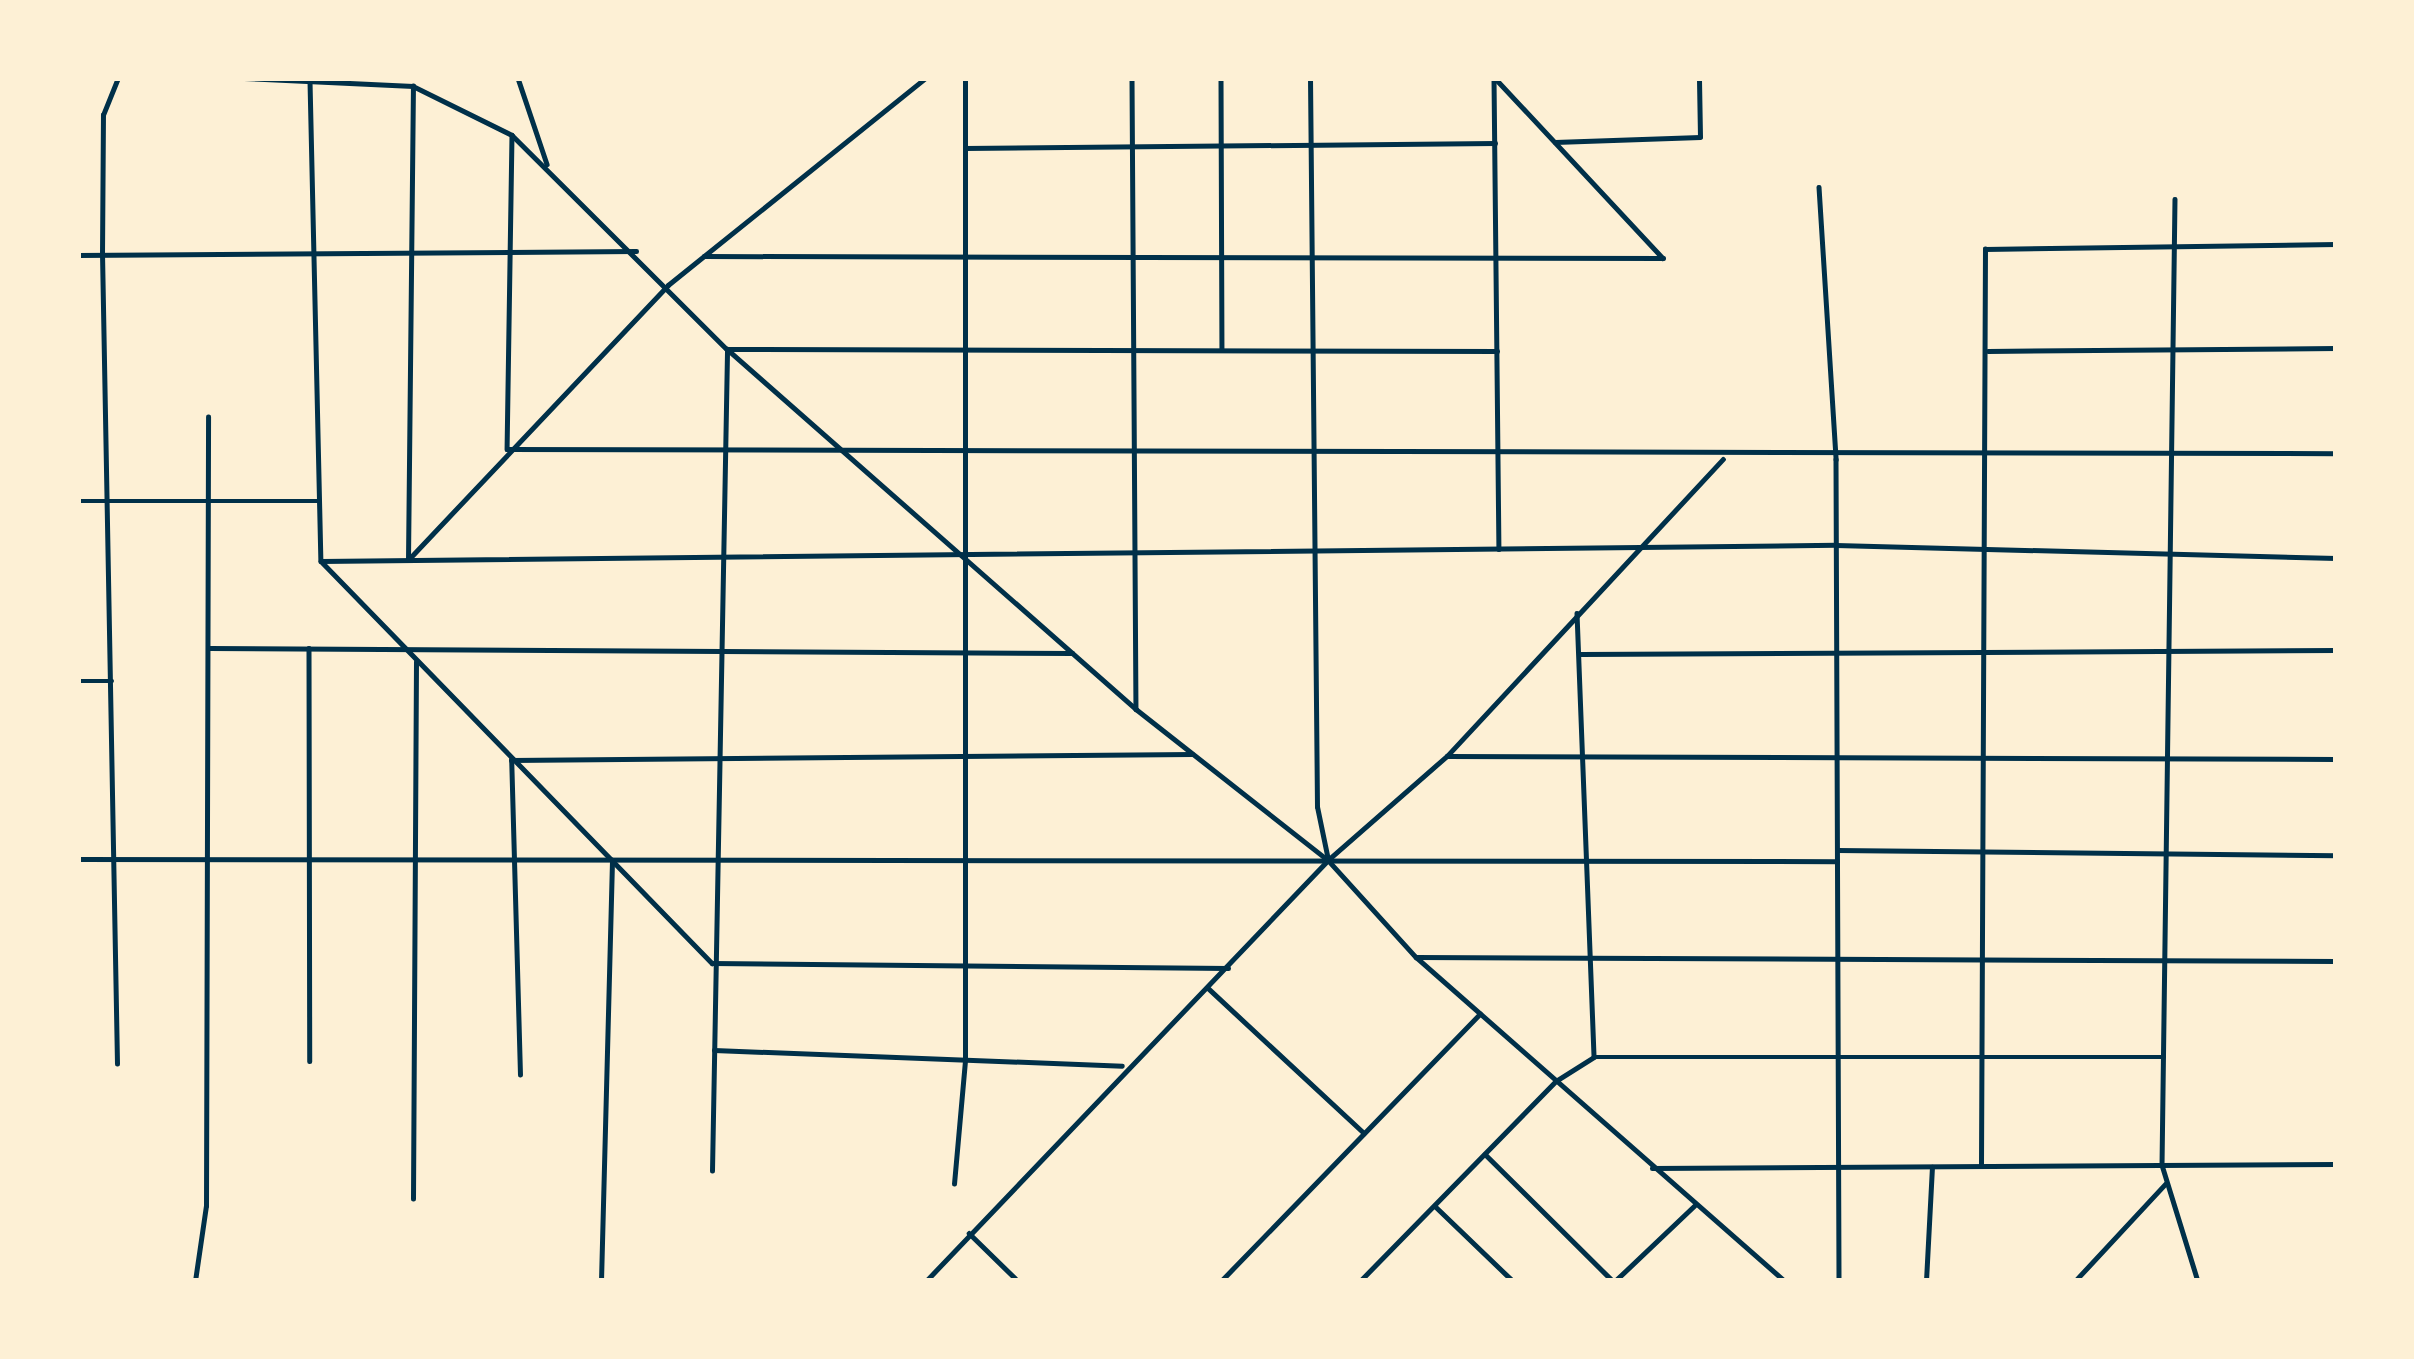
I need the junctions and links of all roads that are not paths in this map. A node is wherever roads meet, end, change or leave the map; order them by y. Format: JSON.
{"nodes":[{"id":1,"x":118,"y":78,"type":"edge"},
{"id":2,"x":244,"y":78,"type":"edge"},
{"id":3,"x":518,"y":78,"type":"edge"},
{"id":4,"x":925,"y":78,"type":"edge"},
{"id":5,"x":965,"y":78,"type":"edge"},
{"id":6,"x":1132,"y":78,"type":"edge"},
{"id":7,"x":1220,"y":78,"type":"edge"},
{"id":8,"x":1310,"y":78,"type":"edge"},
{"id":9,"x":1495,"y":78,"type":"edge"},
{"id":10,"x":1699,"y":78,"type":"edge"},
{"id":11,"x":310,"y":81,"type":"junction"},
{"id":12,"x":413,"y":86,"type":"junction"},
{"id":13,"x":512,"y":135,"type":"junction"},
{"id":14,"x":1132,"y":142,"type":"junction"},
{"id":15,"x":1221,"y":142,"type":"junction"},
{"id":16,"x":1555,"y":142,"type":"junction"},
{"id":17,"x":1311,"y":143,"type":"junction"},
{"id":18,"x":1495,"y":143,"type":"junction"},
{"id":19,"x":964,"y":148,"type":"junction"},
{"id":20,"x":548,"y":166,"type":"junction"},
{"id":21,"x":1819,"y":187,"type":"dead end"},
{"id":22,"x":2175,"y":199,"type":"dead end"},
{"id":23,"x":2336,"y":244,"type":"edge"},
{"id":24,"x":2175,"y":249,"type":"junction"},
{"id":25,"x":637,"y":251,"type":"junction"},
{"id":26,"x":411,"y":253,"type":"junction"},
{"id":27,"x":510,"y":253,"type":"junction"},
{"id":28,"x":314,"y":254,"type":"junction"},
{"id":29,"x":78,"y":255,"type":"edge"},
{"id":30,"x":102,"y":255,"type":"junction"},
{"id":31,"x":704,"y":256,"type":"junction"},
{"id":32,"x":964,"y":256,"type":"junction"},
{"id":33,"x":1132,"y":257,"type":"junction"},
{"id":34,"x":1222,"y":257,"type":"junction"},
{"id":35,"x":1312,"y":257,"type":"junction"},
{"id":36,"x":1496,"y":258,"type":"junction"},
{"id":37,"x":668,"y":285,"type":"junction"},
{"id":38,"x":2172,"y":347,"type":"junction"},
{"id":39,"x":2336,"y":348,"type":"edge"},
{"id":40,"x":727,"y":349,"type":"junction"},
{"id":41,"x":964,"y":350,"type":"junction"},
{"id":42,"x":1132,"y":350,"type":"junction"},
{"id":43,"x":1222,"y":350,"type":"junction"},
{"id":44,"x":1312,"y":351,"type":"junction"},
{"id":45,"x":1497,"y":351,"type":"junction"},
{"id":46,"x":1985,"y":351,"type":"junction"},
{"id":47,"x":208,"y":417,"type":"dead end"},
{"id":48,"x":507,"y":449,"type":"junction"},
{"id":49,"x":724,"y":450,"type":"junction"},
{"id":50,"x":847,"y":451,"type":"junction"},
{"id":51,"x":964,"y":451,"type":"junction"},
{"id":52,"x":1132,"y":452,"type":"junction"},
{"id":53,"x":1313,"y":452,"type":"junction"},
{"id":54,"x":1498,"y":452,"type":"junction"},
{"id":55,"x":1985,"y":452,"type":"junction"},
{"id":56,"x":2170,"y":453,"type":"junction"},
{"id":57,"x":2336,"y":453,"type":"edge"},
{"id":58,"x":1726,"y":457,"type":"junction"},
{"id":59,"x":1836,"y":459,"type":"junction"},
{"id":60,"x":78,"y":501,"type":"edge"},
{"id":61,"x":110,"y":501,"type":"junction"},
{"id":62,"x":205,"y":501,"type":"junction"},
{"id":63,"x":320,"y":501,"type":"junction"},
{"id":64,"x":1836,"y":545,"type":"junction"},
{"id":65,"x":1636,"y":547,"type":"junction"},
{"id":66,"x":964,"y":549,"type":"junction"},
{"id":67,"x":1499,"y":549,"type":"junction"},
{"id":68,"x":1314,"y":550,"type":"junction"},
{"id":69,"x":1132,"y":552,"type":"junction"},
{"id":70,"x":723,"y":554,"type":"junction"},
{"id":71,"x":1984,"y":555,"type":"junction"},
{"id":72,"x":2170,"y":555,"type":"junction"},
{"id":73,"x":2336,"y":558,"type":"edge"},
{"id":74,"x":408,"y":560,"type":"junction"},
{"id":75,"x":321,"y":561,"type":"junction"},
{"id":76,"x":1577,"y":610,"type":"junction"},
{"id":77,"x":1837,"y":645,"type":"junction"},
{"id":78,"x":1984,"y":646,"type":"junction"},
{"id":79,"x":209,"y":648,"type":"junction"},
{"id":80,"x":309,"y":648,"type":"junction"},
{"id":81,"x":402,"y":648,"type":"junction"},
{"id":82,"x":2169,"y":649,"type":"junction"},
{"id":83,"x":2336,"y":650,"type":"edge"},
{"id":84,"x":721,"y":653,"type":"junction"},
{"id":85,"x":964,"y":653,"type":"junction"},
{"id":86,"x":1072,"y":653,"type":"junction"},
{"id":87,"x":1581,"y":654,"type":"junction"},
{"id":88,"x":416,"y":662,"type":"junction"},
{"id":89,"x":78,"y":681,"type":"edge"},
{"id":90,"x":112,"y":681,"type":"junction"},
{"id":91,"x":1136,"y":709,"type":"junction"},
{"id":92,"x":964,"y":752,"type":"junction"},
{"id":93,"x":1582,"y":752,"type":"junction"},
{"id":94,"x":1837,"y":752,"type":"junction"},
{"id":95,"x":1196,"y":754,"type":"junction"},
{"id":96,"x":1983,"y":754,"type":"junction"},
{"id":97,"x":1447,"y":756,"type":"junction"},
{"id":98,"x":2168,"y":757,"type":"junction"},
{"id":99,"x":719,"y":759,"type":"junction"},
{"id":100,"x":2336,"y":759,"type":"edge"},
{"id":101,"x":511,"y":760,"type":"junction"},
{"id":102,"x":1838,"y":850,"type":"junction"},
{"id":103,"x":1982,"y":851,"type":"junction"},
{"id":104,"x":2167,"y":853,"type":"junction"},
{"id":105,"x":2336,"y":855,"type":"edge"},
{"id":106,"x":78,"y":859,"type":"edge"},
{"id":107,"x":114,"y":859,"type":"junction"},
{"id":108,"x":209,"y":859,"type":"junction"},
{"id":109,"x":310,"y":860,"type":"junction"},
{"id":110,"x":415,"y":860,"type":"junction"},
{"id":111,"x":514,"y":860,"type":"junction"},
{"id":112,"x":612,"y":860,"type":"junction"},
{"id":113,"x":717,"y":860,"type":"junction"},
{"id":114,"x":964,"y":860,"type":"junction"},
{"id":115,"x":1328,"y":860,"type":"junction"},
{"id":116,"x":1587,"y":861,"type":"junction"},
{"id":117,"x":1838,"y":861,"type":"junction"},
{"id":118,"x":1416,"y":957,"type":"junction"},
{"id":119,"x":1590,"y":958,"type":"junction"},
{"id":120,"x":1838,"y":958,"type":"junction"},
{"id":121,"x":1981,"y":959,"type":"junction"},
{"id":122,"x":2165,"y":960,"type":"junction"},
{"id":123,"x":2336,"y":961,"type":"edge"},
{"id":124,"x":965,"y":962,"type":"junction"},
{"id":125,"x":712,"y":963,"type":"junction"},
{"id":126,"x":1228,"y":968,"type":"junction"},
{"id":127,"x":1208,"y":988,"type":"junction"},
{"id":128,"x":1480,"y":1014,"type":"junction"},
{"id":129,"x":714,"y":1050,"type":"junction"},
{"id":130,"x":1594,"y":1057,"type":"junction"},
{"id":131,"x":2164,"y":1057,"type":"junction"},
{"id":132,"x":1838,"y":1059,"type":"junction"},
{"id":133,"x":965,"y":1060,"type":"junction"},
{"id":134,"x":310,"y":1061,"type":"dead end"},
{"id":135,"x":1981,"y":1061,"type":"junction"},
{"id":136,"x":117,"y":1064,"type":"dead end"},
{"id":137,"x":1123,"y":1066,"type":"junction"},
{"id":138,"x":520,"y":1075,"type":"dead end"},
{"id":139,"x":1556,"y":1081,"type":"junction"},
{"id":140,"x":1364,"y":1133,"type":"junction"},
{"id":141,"x":1485,"y":1154,"type":"junction"},
{"id":142,"x":1838,"y":1164,"type":"junction"},
{"id":143,"x":2336,"y":1164,"type":"edge"},
{"id":144,"x":1932,"y":1165,"type":"junction"},
{"id":145,"x":1981,"y":1165,"type":"junction"},
{"id":146,"x":2162,"y":1165,"type":"junction"},
{"id":147,"x":1652,"y":1168,"type":"junction"},
{"id":148,"x":712,"y":1171,"type":"dead end"},
{"id":149,"x":2167,"y":1182,"type":"junction"},
{"id":150,"x":954,"y":1184,"type":"dead end"},
{"id":151,"x":413,"y":1199,"type":"dead end"},
{"id":152,"x":1435,"y":1205,"type":"junction"},
{"id":153,"x":1694,"y":1206,"type":"junction"},
{"id":154,"x":970,"y":1233,"type":"junction"},
{"id":155,"x":195,"y":1281,"type":"edge"},
{"id":156,"x":601,"y":1281,"type":"edge"},
{"id":157,"x":926,"y":1281,"type":"edge"},
{"id":158,"x":1018,"y":1281,"type":"edge"},
{"id":159,"x":1221,"y":1281,"type":"edge"},
{"id":160,"x":1360,"y":1281,"type":"edge"},
{"id":161,"x":1513,"y":1281,"type":"edge"},
{"id":162,"x":1614,"y":1281,"type":"edge"},
{"id":163,"x":1786,"y":1281,"type":"edge"},
{"id":164,"x":1839,"y":1281,"type":"edge"},
{"id":165,"x":1926,"y":1281,"type":"edge"},
{"id":166,"x":2075,"y":1281,"type":"edge"},
{"id":167,"x":2198,"y":1281,"type":"edge"}],
"edges":[{"from":1,"to":30,"type":"street"},
{"from":2,"to":11,"type":"street"},
{"from":3,"to":20,"type":"street"},
{"from":4,"to":31,"type":"street"},
{"from":5,"to":19,"type":"street"},
{"from":6,"to":14,"type":"street"},
{"from":7,"to":15,"type":"street"},
{"from":8,"to":17,"type":"street"},
{"from":9,"to":16,"type":"street"},
{"from":9,"to":18,"type":"street"},
{"from":10,"to":16,"type":"street"},
{"from":11,"to":12,"type":"street"},
{"from":11,"to":28,"type":"street"},
{"from":12,"to":13,"type":"street"},
{"from":12,"to":26,"type":"street"},
{"from":13,"to":20,"type":"street"},
{"from":13,"to":27,"type":"street"},
{"from":14,"to":15,"type":"street"},
{"from":14,"to":19,"type":"street"},
{"from":14,"to":33,"type":"street"},
{"from":15,"to":17,"type":"street"},
{"from":15,"to":34,"type":"street"},
{"from":16,"to":36,"type":"street"},
{"from":17,"to":18,"type":"street"},
{"from":17,"to":35,"type":"street"},
{"from":18,"to":36,"type":"street"},
{"from":19,"to":32,"type":"street"},
{"from":20,"to":25,"type":"street"},
{"from":21,"to":59,"type":"street"},
{"from":22,"to":24,"type":"street"},
{"from":23,"to":24,"type":"street"},
{"from":24,"to":38,"type":"street"},
{"from":24,"to":46,"type":"street"},
{"from":25,"to":27,"type":"street"},
{"from":25,"to":37,"type":"street"},
{"from":26,"to":27,"type":"street"},
{"from":26,"to":28,"type":"street"},
{"from":26,"to":74,"type":"street"},
{"from":27,"to":48,"type":"street"},
{"from":28,"to":30,"type":"street"},
{"from":28,"to":63,"type":"street"},
{"from":29,"to":30,"type":"street"},
{"from":30,"to":61,"type":"street"},
{"from":31,"to":32,"type":"street"},
{"from":31,"to":37,"type":"street"},
{"from":32,"to":33,"type":"street"},
{"from":32,"to":41,"type":"street"},
{"from":33,"to":34,"type":"street"},
{"from":33,"to":42,"type":"street"},
{"from":34,"to":35,"type":"street"},
{"from":34,"to":43,"type":"street"},
{"from":35,"to":36,"type":"street"},
{"from":35,"to":44,"type":"street"},
{"from":36,"to":45,"type":"street"},
{"from":37,"to":40,"type":"street"},
{"from":37,"to":48,"type":"street"},
{"from":38,"to":39,"type":"street"},
{"from":38,"to":46,"type":"street"},
{"from":38,"to":56,"type":"street"},
{"from":40,"to":41,"type":"street"},
{"from":40,"to":49,"type":"street"},
{"from":40,"to":50,"type":"street"},
{"from":41,"to":42,"type":"street"},
{"from":41,"to":51,"type":"street"},
{"from":42,"to":43,"type":"street"},
{"from":42,"to":52,"type":"street"},
{"from":43,"to":44,"type":"street"},
{"from":44,"to":45,"type":"street"},
{"from":44,"to":53,"type":"street"},
{"from":45,"to":54,"type":"street"},
{"from":46,"to":55,"type":"street"},
{"from":47,"to":62,"type":"street"},
{"from":48,"to":49,"type":"street"},
{"from":48,"to":74,"type":"street"},
{"from":49,"to":50,"type":"street"},
{"from":49,"to":70,"type":"street"},
{"from":50,"to":51,"type":"street"},
{"from":50,"to":66,"type":"street"},
{"from":51,"to":52,"type":"street"},
{"from":51,"to":66,"type":"street"},
{"from":52,"to":53,"type":"street"},
{"from":52,"to":69,"type":"street"},
{"from":53,"to":54,"type":"street"},
{"from":53,"to":68,"type":"street"},
{"from":54,"to":58,"type":"street"},
{"from":54,"to":67,"type":"street"},
{"from":55,"to":56,"type":"street"},
{"from":55,"to":59,"type":"street"},
{"from":55,"to":71,"type":"street"},
{"from":56,"to":57,"type":"street"},
{"from":56,"to":72,"type":"street"},
{"from":58,"to":59,"type":"street"},
{"from":58,"to":65,"type":"street"},
{"from":59,"to":64,"type":"street"},
{"from":60,"to":61,"type":"street"},
{"from":61,"to":62,"type":"street"},
{"from":61,"to":90,"type":"street"},
{"from":62,"to":63,"type":"street"},
{"from":62,"to":79,"type":"street"},
{"from":63,"to":75,"type":"street"},
{"from":64,"to":65,"type":"street"},
{"from":64,"to":71,"type":"street"},
{"from":64,"to":77,"type":"street"},
{"from":65,"to":67,"type":"street"},
{"from":65,"to":76,"type":"street"},
{"from":66,"to":69,"type":"street"},
{"from":66,"to":70,"type":"street"},
{"from":66,"to":85,"type":"street"},
{"from":66,"to":86,"type":"street"},
{"from":67,"to":68,"type":"street"},
{"from":68,"to":69,"type":"street"},
{"from":68,"to":115,"type":"street"},
{"from":69,"to":91,"type":"street"},
{"from":70,"to":74,"type":"street"},
{"from":70,"to":84,"type":"street"},
{"from":71,"to":72,"type":"street"},
{"from":71,"to":78,"type":"street"},
{"from":72,"to":73,"type":"street"},
{"from":72,"to":82,"type":"street"},
{"from":74,"to":75,"type":"street"},
{"from":75,"to":81,"type":"street"},
{"from":76,"to":87,"type":"street"},
{"from":76,"to":97,"type":"street"},
{"from":77,"to":78,"type":"street"},
{"from":77,"to":87,"type":"street"},
{"from":77,"to":94,"type":"street"},
{"from":78,"to":82,"type":"street"},
{"from":78,"to":96,"type":"street"},
{"from":79,"to":80,"type":"street"},
{"from":79,"to":108,"type":"street"},
{"from":80,"to":81,"type":"street"},
{"from":80,"to":109,"type":"street"},
{"from":81,"to":84,"type":"street"},
{"from":81,"to":88,"type":"street"},
{"from":82,"to":83,"type":"street"},
{"from":82,"to":98,"type":"street"},
{"from":84,"to":85,"type":"street"},
{"from":84,"to":99,"type":"street"},
{"from":85,"to":86,"type":"street"},
{"from":85,"to":92,"type":"street"},
{"from":86,"to":91,"type":"street"},
{"from":87,"to":93,"type":"street"},
{"from":88,"to":101,"type":"street"},
{"from":88,"to":110,"type":"street"},
{"from":89,"to":90,"type":"street"},
{"from":90,"to":107,"type":"street"},
{"from":91,"to":95,"type":"street"},
{"from":92,"to":95,"type":"street"},
{"from":92,"to":99,"type":"street"},
{"from":92,"to":114,"type":"street"},
{"from":93,"to":94,"type":"street"},
{"from":93,"to":97,"type":"street"},
{"from":93,"to":116,"type":"street"},
{"from":94,"to":96,"type":"street"},
{"from":94,"to":102,"type":"street"},
{"from":95,"to":115,"type":"street"},
{"from":96,"to":98,"type":"street"},
{"from":96,"to":103,"type":"street"},
{"from":97,"to":115,"type":"street"},
{"from":98,"to":100,"type":"street"},
{"from":98,"to":104,"type":"street"},
{"from":99,"to":101,"type":"street"},
{"from":99,"to":113,"type":"street"},
{"from":101,"to":111,"type":"street"},
{"from":101,"to":112,"type":"street"},
{"from":102,"to":103,"type":"street"},
{"from":102,"to":117,"type":"street"},
{"from":103,"to":104,"type":"street"},
{"from":103,"to":121,"type":"street"},
{"from":104,"to":105,"type":"street"},
{"from":104,"to":122,"type":"street"},
{"from":106,"to":107,"type":"street"},
{"from":107,"to":108,"type":"street"},
{"from":107,"to":136,"type":"street"},
{"from":108,"to":109,"type":"street"},
{"from":108,"to":155,"type":"street"},
{"from":109,"to":110,"type":"street"},
{"from":109,"to":134,"type":"street"},
{"from":110,"to":111,"type":"street"},
{"from":110,"to":151,"type":"street"},
{"from":111,"to":112,"type":"street"},
{"from":111,"to":138,"type":"street"},
{"from":112,"to":113,"type":"street"},
{"from":112,"to":125,"type":"street"},
{"from":112,"to":156,"type":"street"},
{"from":113,"to":114,"type":"street"},
{"from":113,"to":125,"type":"street"},
{"from":114,"to":115,"type":"street"},
{"from":114,"to":124,"type":"street"},
{"from":115,"to":116,"type":"street"},
{"from":115,"to":118,"type":"street"},
{"from":115,"to":126,"type":"street"},
{"from":116,"to":117,"type":"street"},
{"from":116,"to":119,"type":"street"},
{"from":117,"to":120,"type":"street"},
{"from":118,"to":119,"type":"street"},
{"from":118,"to":128,"type":"street"},
{"from":119,"to":120,"type":"street"},
{"from":119,"to":130,"type":"street"},
{"from":120,"to":121,"type":"street"},
{"from":120,"to":132,"type":"street"},
{"from":121,"to":122,"type":"street"},
{"from":121,"to":135,"type":"street"},
{"from":122,"to":123,"type":"street"},
{"from":122,"to":131,"type":"street"},
{"from":124,"to":125,"type":"street"},
{"from":124,"to":126,"type":"street"},
{"from":124,"to":133,"type":"street"},
{"from":125,"to":129,"type":"street"},
{"from":126,"to":127,"type":"street"},
{"from":127,"to":137,"type":"street"},
{"from":127,"to":140,"type":"street"},
{"from":128,"to":139,"type":"street"},
{"from":128,"to":140,"type":"street"},
{"from":129,"to":133,"type":"street"},
{"from":129,"to":148,"type":"street"},
{"from":130,"to":132,"type":"street"},
{"from":130,"to":139,"type":"street"},
{"from":131,"to":135,"type":"street"},
{"from":131,"to":146,"type":"street"},
{"from":132,"to":135,"type":"street"},
{"from":132,"to":142,"type":"street"},
{"from":133,"to":137,"type":"street"},
{"from":133,"to":150,"type":"street"},
{"from":135,"to":145,"type":"street"},
{"from":137,"to":154,"type":"street"},
{"from":139,"to":141,"type":"street"},
{"from":139,"to":147,"type":"street"},
{"from":140,"to":159,"type":"street"},
{"from":141,"to":152,"type":"street"},
{"from":141,"to":162,"type":"street"},
{"from":142,"to":144,"type":"street"},
{"from":142,"to":147,"type":"street"},
{"from":142,"to":164,"type":"street"},
{"from":143,"to":146,"type":"street"},
{"from":144,"to":145,"type":"street"},
{"from":144,"to":165,"type":"street"},
{"from":145,"to":146,"type":"street"},
{"from":146,"to":149,"type":"street"},
{"from":147,"to":153,"type":"street"},
{"from":149,"to":166,"type":"street"},
{"from":149,"to":167,"type":"street"},
{"from":152,"to":160,"type":"street"},
{"from":152,"to":161,"type":"street"},
{"from":153,"to":162,"type":"street"},
{"from":153,"to":163,"type":"street"},
{"from":154,"to":157,"type":"street"},
{"from":154,"to":158,"type":"street"}]}
